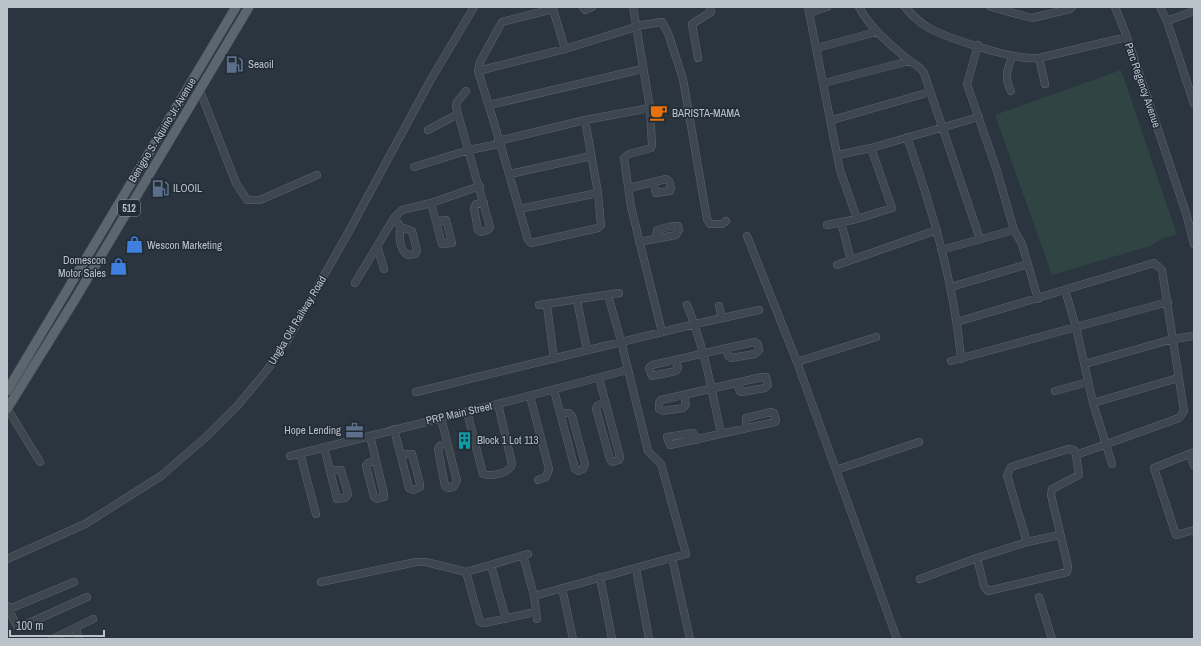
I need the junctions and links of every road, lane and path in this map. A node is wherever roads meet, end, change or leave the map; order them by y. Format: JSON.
{"nodes":[{"id":1,"x":236,"y":7,"type":"edge"},
{"id":2,"x":249,"y":7,"type":"edge"},
{"id":3,"x":474,"y":7,"type":"edge"},
{"id":4,"x":583,"y":7,"type":"edge"},
{"id":5,"x":592,"y":7,"type":"edge"},
{"id":6,"x":633,"y":7,"type":"edge"},
{"id":7,"x":710,"y":7,"type":"edge"},
{"id":8,"x":827,"y":7,"type":"edge"},
{"id":9,"x":859,"y":7,"type":"edge"},
{"id":10,"x":905,"y":7,"type":"edge"},
{"id":11,"x":991,"y":7,"type":"edge"},
{"id":12,"x":1072,"y":7,"type":"edge"},
{"id":13,"x":1115,"y":7,"type":"edge"},
{"id":14,"x":1160,"y":7,"type":"edge"},
{"id":15,"x":809,"y":10,"type":"edge"},
{"id":16,"x":1194,"y":11,"type":"edge"},
{"id":17,"x":1167,"y":21,"type":"junction"},
{"id":18,"x":636,"y":28,"type":"junction"},
{"id":19,"x":876,"y":32,"type":"junction"},
{"id":20,"x":1127,"y":37,"type":"junction"},
{"id":21,"x":978,"y":45,"type":"junction"},
{"id":22,"x":817,"y":48,"type":"junction"},
{"id":23,"x":565,"y":49,"type":"junction"},
{"id":24,"x":1012,"y":57,"type":"junction"},
{"id":25,"x":698,"y":58,"type":"dead end"},
{"id":26,"x":1039,"y":58,"type":"junction"},
{"id":27,"x":909,"y":61,"type":"junction"},
{"id":28,"x":642,"y":69,"type":"junction"},
{"id":29,"x":478,"y":71,"type":"junction"},
{"id":30,"x":824,"y":83,"type":"junction"},
{"id":31,"x":1045,"y":84,"type":"dead end"},
{"id":32,"x":200,"y":91,"type":"junction"},
{"id":33,"x":466,"y":91,"type":"dead end"},
{"id":34,"x":1011,"y":91,"type":"dead end"},
{"id":35,"x":930,"y":92,"type":"junction"},
{"id":36,"x":1194,"y":104,"type":"edge"},
{"id":37,"x":489,"y":105,"type":"junction"},
{"id":38,"x":650,"y":108,"type":"junction"},
{"id":39,"x":176,"y":109,"type":"junction"},
{"id":40,"x":458,"y":114,"type":"junction"},
{"id":41,"x":185,"y":115,"type":"junction"},
{"id":42,"x":979,"y":117,"type":"junction"},
{"id":43,"x":585,"y":120,"type":"junction"},
{"id":44,"x":832,"y":120,"type":"junction"},
{"id":45,"x":942,"y":127,"type":"junction"},
{"id":46,"x":428,"y":130,"type":"dead end"},
{"id":47,"x":907,"y":137,"type":"junction"},
{"id":48,"x":499,"y":142,"type":"junction"},
{"id":49,"x":871,"y":148,"type":"junction"},
{"id":50,"x":469,"y":150,"type":"junction"},
{"id":51,"x":838,"y":155,"type":"junction"},
{"id":52,"x":591,"y":156,"type":"junction"},
{"id":53,"x":414,"y":167,"type":"dead end"},
{"id":54,"x":510,"y":174,"type":"junction"},
{"id":55,"x":317,"y":175,"type":"dead end"},
{"id":56,"x":653,"y":182,"type":"dead end"},
{"id":57,"x":480,"y":186,"type":"junction"},
{"id":58,"x":629,"y":188,"type":"junction"},
{"id":59,"x":598,"y":193,"type":"junction"},
{"id":60,"x":431,"y":203,"type":"junction"},
{"id":61,"x":484,"y":203,"type":"dead end"},
{"id":62,"x":519,"y":209,"type":"junction"},
{"id":63,"x":1194,"y":211,"type":"edge"},
{"id":64,"x":1186,"y":213,"type":"junction"},
{"id":65,"x":394,"y":218,"type":"junction"},
{"id":66,"x":856,"y":219,"type":"junction"},
{"id":67,"x":437,"y":221,"type":"dead end"},
{"id":68,"x":726,"y":221,"type":"dead end"},
{"id":69,"x":841,"y":222,"type":"junction"},
{"id":70,"x":827,"y":225,"type":"dead end"},
{"id":71,"x":401,"y":227,"type":"dead end"},
{"id":72,"x":937,"y":230,"type":"junction"},
{"id":73,"x":1014,"y":230,"type":"junction"},
{"id":74,"x":747,"y":236,"type":"dead end"},
{"id":75,"x":656,"y":238,"type":"dead end"},
{"id":76,"x":980,"y":238,"type":"junction"},
{"id":77,"x":639,"y":242,"type":"junction"},
{"id":78,"x":1194,"y":244,"type":"edge"},
{"id":79,"x":377,"y":246,"type":"junction"},
{"id":80,"x":940,"y":250,"type":"junction"},
{"id":81,"x":852,"y":260,"type":"junction"},
{"id":82,"x":1028,"y":264,"type":"junction"},
{"id":83,"x":837,"y":265,"type":"dead end"},
{"id":84,"x":384,"y":269,"type":"dead end"},
{"id":85,"x":355,"y":283,"type":"dead end"},
{"id":86,"x":951,"y":287,"type":"junction"},
{"id":87,"x":1065,"y":290,"type":"junction"},
{"id":88,"x":619,"y":293,"type":"dead end"},
{"id":89,"x":608,"y":294,"type":"junction"},
{"id":90,"x":1038,"y":299,"type":"junction"},
{"id":91,"x":577,"y":300,"type":"junction"},
{"id":92,"x":1168,"y":302,"type":"junction"},
{"id":93,"x":687,"y":305,"type":"dead end"},
{"id":94,"x":719,"y":306,"type":"dead end"},
{"id":95,"x":759,"y":310,"type":"dead end"},
{"id":96,"x":722,"y":318,"type":"junction"},
{"id":97,"x":958,"y":322,"type":"junction"},
{"id":98,"x":695,"y":324,"type":"junction"},
{"id":99,"x":1076,"y":327,"type":"junction"},
{"id":100,"x":662,"y":332,"type":"junction"},
{"id":101,"x":1194,"y":336,"type":"edge"},
{"id":102,"x":876,"y":337,"type":"dead end"},
{"id":103,"x":1173,"y":339,"type":"junction"},
{"id":104,"x":622,"y":341,"type":"junction"},
{"id":105,"x":727,"y":348,"type":"dead end"},
{"id":106,"x":587,"y":350,"type":"junction"},
{"id":107,"x":703,"y":353,"type":"junction"},
{"id":108,"x":554,"y":359,"type":"junction"},
{"id":109,"x":960,"y":359,"type":"junction"},
{"id":110,"x":675,"y":360,"type":"dead end"},
{"id":111,"x":950,"y":361,"type":"dead end"},
{"id":112,"x":797,"y":362,"type":"junction"},
{"id":113,"x":1085,"y":364,"type":"junction"},
{"id":114,"x":627,"y":370,"type":"junction"},
{"id":115,"x":599,"y":378,"type":"junction"},
{"id":116,"x":1178,"y":378,"type":"junction"},
{"id":117,"x":1088,"y":382,"type":"junction"},
{"id":118,"x":737,"y":383,"type":"dead end"},
{"id":119,"x":712,"y":389,"type":"junction"},
{"id":120,"x":554,"y":390,"type":"junction"},
{"id":121,"x":7,"y":391,"type":"edge"},
{"id":122,"x":1055,"y":391,"type":"dead end"},
{"id":123,"x":416,"y":392,"type":"dead end"},
{"id":124,"x":530,"y":396,"type":"junction"},
{"id":125,"x":684,"y":396,"type":"dead end"},
{"id":126,"x":604,"y":402,"type":"junction"},
{"id":127,"x":1093,"y":403,"type":"junction"},
{"id":128,"x":498,"y":404,"type":"junction"},
{"id":129,"x":8,"y":407,"type":"edge"},
{"id":130,"x":467,"y":412,"type":"junction"},
{"id":131,"x":561,"y":413,"type":"junction"},
{"id":132,"x":441,"y":418,"type":"junction"},
{"id":133,"x":746,"y":428,"type":"dead end"},
{"id":134,"x":394,"y":429,"type":"junction"},
{"id":135,"x":721,"y":434,"type":"junction"},
{"id":136,"x":370,"y":436,"type":"junction"},
{"id":137,"x":696,"y":440,"type":"dead end"},
{"id":138,"x":919,"y":442,"type":"dead end"},
{"id":139,"x":446,"y":443,"type":"junction"},
{"id":140,"x":1106,"y":443,"type":"junction"},
{"id":141,"x":324,"y":447,"type":"junction"},
{"id":142,"x":300,"y":453,"type":"junction"},
{"id":143,"x":1192,"y":453,"type":"edge"},
{"id":144,"x":402,"y":454,"type":"junction"},
{"id":145,"x":1076,"y":455,"type":"junction"},
{"id":146,"x":290,"y":456,"type":"dead end"},
{"id":147,"x":375,"y":461,"type":"junction"},
{"id":148,"x":40,"y":462,"type":"dead end"},
{"id":149,"x":1112,"y":464,"type":"dead end"},
{"id":150,"x":1194,"y":466,"type":"edge"},
{"id":151,"x":330,"y":470,"type":"dead end"},
{"id":152,"x":836,"y":470,"type":"junction"},
{"id":153,"x":538,"y":480,"type":"dead end"},
{"id":154,"x":316,"y":514,"type":"dead end"},
{"id":155,"x":1194,"y":530,"type":"edge"},
{"id":156,"x":1060,"y":535,"type":"junction"},
{"id":157,"x":1027,"y":542,"type":"junction"},
{"id":158,"x":672,"y":558,"type":"junction"},
{"id":159,"x":977,"y":558,"type":"junction"},
{"id":160,"x":7,"y":560,"type":"edge"},
{"id":161,"x":491,"y":565,"type":"junction"},
{"id":162,"x":636,"y":568,"type":"junction"},
{"id":163,"x":466,"y":572,"type":"junction"},
{"id":164,"x":600,"y":578,"type":"junction"},
{"id":165,"x":920,"y":580,"type":"dead end"},
{"id":166,"x":74,"y":582,"type":"dead end"},
{"id":167,"x":321,"y":582,"type":"dead end"},
{"id":168,"x":562,"y":588,"type":"junction"},
{"id":169,"x":534,"y":596,"type":"junction"},
{"id":170,"x":87,"y":597,"type":"dead end"},
{"id":171,"x":1039,"y":597,"type":"dead end"},
{"id":172,"x":8,"y":607,"type":"edge"},
{"id":173,"x":93,"y":619,"type":"dead end"},
{"id":174,"x":506,"y":619,"type":"junction"},
{"id":175,"x":76,"y":629,"type":"junction"},
{"id":176,"x":52,"y":639,"type":"edge"},
{"id":177,"x":78,"y":639,"type":"edge"},
{"id":178,"x":573,"y":639,"type":"edge"},
{"id":179,"x":612,"y":639,"type":"edge"},
{"id":180,"x":649,"y":639,"type":"edge"},
{"id":181,"x":690,"y":639,"type":"edge"},
{"id":182,"x":897,"y":639,"type":"edge"},
{"id":183,"x":1052,"y":639,"type":"edge"}],
"edges":[{"from":1,"to":39,"type":"main road","name":"Benigno S. Aquino Jr. Avenue","number":"512"},
{"from":2,"to":32,"type":"main road","name":"Benigno S. Aquino Jr. Avenue","number":"512"},
{"from":3,"to":160,"type":"street","name":"Ungka Old Railway Road"},
{"from":4,"to":5,"type":"street"},
{"from":6,"to":18,"type":"street"},
{"from":7,"to":25,"type":"street"},
{"from":8,"to":15,"type":"street"},
{"from":9,"to":19,"type":"street"},
{"from":10,"to":21,"type":"street","name":"Parc Regency Avenue"},
{"from":11,"to":12,"type":"street"},
{"from":13,"to":20,"type":"street"},
{"from":14,"to":17,"type":"street"},
{"from":15,"to":22,"type":"street"},
{"from":16,"to":17,"type":"street"},
{"from":17,"to":36,"type":"street"},
{"from":18,"to":23,"type":"street"},
{"from":18,"to":28,"type":"street"},
{"from":18,"to":68,"type":"street"},
{"from":19,"to":22,"type":"street"},
{"from":19,"to":27,"type":"street"},
{"from":20,"to":26,"type":"street","name":"Parc Regency Avenue"},
{"from":20,"to":64,"type":"street","name":"Parc Regency Avenue"},
{"from":21,"to":24,"type":"street","name":"Parc Regency Avenue"},
{"from":21,"to":42,"type":"street"},
{"from":22,"to":30,"type":"street"},
{"from":23,"to":29,"type":"street"},
{"from":23,"to":29,"type":"street"},
{"from":24,"to":26,"type":"street","name":"Parc Regency Avenue"},
{"from":24,"to":34,"type":"street"},
{"from":26,"to":31,"type":"street"},
{"from":27,"to":30,"type":"street"},
{"from":27,"to":35,"type":"street"},
{"from":28,"to":37,"type":"street"},
{"from":28,"to":38,"type":"street"},
{"from":29,"to":37,"type":"street"},
{"from":30,"to":44,"type":"street"},
{"from":32,"to":41,"type":"main road","name":"Benigno S. Aquino Jr. Avenue","number":"512"},
{"from":32,"to":55,"type":"street"},
{"from":33,"to":40,"type":"street"},
{"from":35,"to":44,"type":"street"},
{"from":35,"to":45,"type":"street"},
{"from":37,"to":48,"type":"street"},
{"from":38,"to":43,"type":"street"},
{"from":38,"to":58,"type":"street"},
{"from":39,"to":41,"type":"main road"},
{"from":39,"to":121,"type":"main road","name":"Benigno S. Aquino Jr. Avenue","number":"512"},
{"from":40,"to":46,"type":"street"},
{"from":40,"to":50,"type":"street"},
{"from":41,"to":129,"type":"main road","name":"Benigno S. Aquino Jr. Avenue","number":"512"},
{"from":42,"to":45,"type":"street"},
{"from":42,"to":73,"type":"street"},
{"from":43,"to":48,"type":"street"},
{"from":43,"to":52,"type":"street"},
{"from":44,"to":51,"type":"street"},
{"from":45,"to":47,"type":"street"},
{"from":45,"to":76,"type":"street"},
{"from":47,"to":49,"type":"street"},
{"from":47,"to":72,"type":"street"},
{"from":48,"to":50,"type":"street"},
{"from":48,"to":54,"type":"street"},
{"from":49,"to":51,"type":"street"},
{"from":49,"to":66,"type":"street"},
{"from":50,"to":53,"type":"street"},
{"from":50,"to":57,"type":"street"},
{"from":51,"to":66,"type":"street"},
{"from":52,"to":54,"type":"street"},
{"from":52,"to":59,"type":"street"},
{"from":54,"to":62,"type":"street"},
{"from":56,"to":58,"type":"street"},
{"from":57,"to":60,"type":"street"},
{"from":57,"to":61,"type":"street"},
{"from":58,"to":77,"type":"street"},
{"from":59,"to":62,"type":"street"},
{"from":59,"to":62,"type":"street"},
{"from":60,"to":65,"type":"street"},
{"from":60,"to":67,"type":"street"},
{"from":63,"to":64,"type":"street"},
{"from":64,"to":78,"type":"street","name":"Parc Regency Avenue"},
{"from":65,"to":71,"type":"street"},
{"from":65,"to":79,"type":"street"},
{"from":66,"to":69,"type":"street"},
{"from":69,"to":70,"type":"street"},
{"from":69,"to":81,"type":"street"},
{"from":72,"to":80,"type":"street"},
{"from":72,"to":81,"type":"street"},
{"from":73,"to":76,"type":"street"},
{"from":73,"to":82,"type":"street"},
{"from":74,"to":112,"type":"street"},
{"from":75,"to":77,"type":"street"},
{"from":76,"to":80,"type":"street"},
{"from":77,"to":100,"type":"street"},
{"from":79,"to":84,"type":"street"},
{"from":79,"to":85,"type":"street"},
{"from":80,"to":86,"type":"street"},
{"from":81,"to":83,"type":"street"},
{"from":82,"to":86,"type":"street"},
{"from":82,"to":90,"type":"street"},
{"from":86,"to":97,"type":"street"},
{"from":87,"to":90,"type":"street"},
{"from":87,"to":92,"type":"street"},
{"from":87,"to":99,"type":"street"},
{"from":88,"to":89,"type":"street"},
{"from":89,"to":91,"type":"street"},
{"from":89,"to":104,"type":"street"},
{"from":90,"to":97,"type":"street"},
{"from":91,"to":106,"type":"street"},
{"from":91,"to":108,"type":"street"},
{"from":92,"to":99,"type":"street"},
{"from":92,"to":103,"type":"street"},
{"from":93,"to":98,"type":"street"},
{"from":94,"to":96,"type":"street"},
{"from":95,"to":96,"type":"street"},
{"from":96,"to":98,"type":"street"},
{"from":97,"to":109,"type":"street"},
{"from":98,"to":100,"type":"street"},
{"from":98,"to":107,"type":"street"},
{"from":99,"to":109,"type":"street"},
{"from":99,"to":113,"type":"street"},
{"from":100,"to":104,"type":"street"},
{"from":101,"to":103,"type":"street"},
{"from":102,"to":112,"type":"street"},
{"from":103,"to":113,"type":"street"},
{"from":103,"to":116,"type":"street"},
{"from":104,"to":106,"type":"street"},
{"from":104,"to":114,"type":"street"},
{"from":105,"to":107,"type":"street"},
{"from":106,"to":108,"type":"street"},
{"from":107,"to":110,"type":"street"},
{"from":107,"to":119,"type":"street"},
{"from":108,"to":123,"type":"street"},
{"from":109,"to":111,"type":"street"},
{"from":112,"to":152,"type":"street"},
{"from":113,"to":117,"type":"street"},
{"from":114,"to":115,"type":"street","name":"PRP Main Street"},
{"from":114,"to":158,"type":"street"},
{"from":115,"to":120,"type":"street","name":"PRP Main Street"},
{"from":115,"to":126,"type":"street"},
{"from":116,"to":127,"type":"street"},
{"from":116,"to":140,"type":"street"},
{"from":117,"to":122,"type":"street"},
{"from":117,"to":127,"type":"street"},
{"from":118,"to":119,"type":"street"},
{"from":119,"to":125,"type":"street"},
{"from":119,"to":135,"type":"street"},
{"from":120,"to":124,"type":"street","name":"PRP Main Street"},
{"from":120,"to":131,"type":"street"},
{"from":124,"to":128,"type":"street","name":"PRP Main Street"},
{"from":124,"to":153,"type":"street"},
{"from":126,"to":126,"type":"street"},
{"from":127,"to":140,"type":"street"},
{"from":128,"to":130,"type":"street","name":"PRP Main Street"},
{"from":128,"to":130,"type":"street"},
{"from":129,"to":148,"type":"street"},
{"from":130,"to":132,"type":"street","name":"PRP Main Street"},
{"from":131,"to":131,"type":"street"},
{"from":132,"to":134,"type":"street","name":"PRP Main Street"},
{"from":132,"to":139,"type":"street"},
{"from":133,"to":135,"type":"street"},
{"from":134,"to":136,"type":"street","name":"PRP Main Street"},
{"from":134,"to":144,"type":"street"},
{"from":135,"to":137,"type":"street"},
{"from":136,"to":141,"type":"street","name":"PRP Main Street"},
{"from":136,"to":147,"type":"street"},
{"from":138,"to":152,"type":"street"},
{"from":139,"to":139,"type":"street"},
{"from":140,"to":145,"type":"street"},
{"from":140,"to":149,"type":"street"},
{"from":141,"to":142,"type":"street","name":"PRP Main Street"},
{"from":141,"to":151,"type":"street"},
{"from":142,"to":146,"type":"street","name":"PRP Main Street"},
{"from":142,"to":154,"type":"street"},
{"from":143,"to":150,"type":"street"},
{"from":143,"to":155,"type":"street"},
{"from":144,"to":144,"type":"street"},
{"from":145,"to":156,"type":"street"},
{"from":145,"to":157,"type":"street"},
{"from":147,"to":147,"type":"street"},
{"from":152,"to":182,"type":"street"},
{"from":156,"to":157,"type":"street"},
{"from":156,"to":159,"type":"street"},
{"from":157,"to":159,"type":"street"},
{"from":158,"to":162,"type":"street"},
{"from":158,"to":181,"type":"street"},
{"from":159,"to":165,"type":"street"},
{"from":161,"to":163,"type":"street"},
{"from":161,"to":169,"type":"street"},
{"from":161,"to":174,"type":"street"},
{"from":162,"to":164,"type":"street"},
{"from":162,"to":180,"type":"street"},
{"from":163,"to":167,"type":"street"},
{"from":163,"to":174,"type":"street"},
{"from":164,"to":168,"type":"street"},
{"from":164,"to":179,"type":"street"},
{"from":166,"to":172,"type":"street"},
{"from":168,"to":169,"type":"street"},
{"from":168,"to":178,"type":"street"},
{"from":169,"to":174,"type":"street"},
{"from":170,"to":172,"type":"street"},
{"from":171,"to":183,"type":"street"},
{"from":173,"to":175,"type":"street"},
{"from":175,"to":176,"type":"street"},
{"from":175,"to":177,"type":"street"}]}
